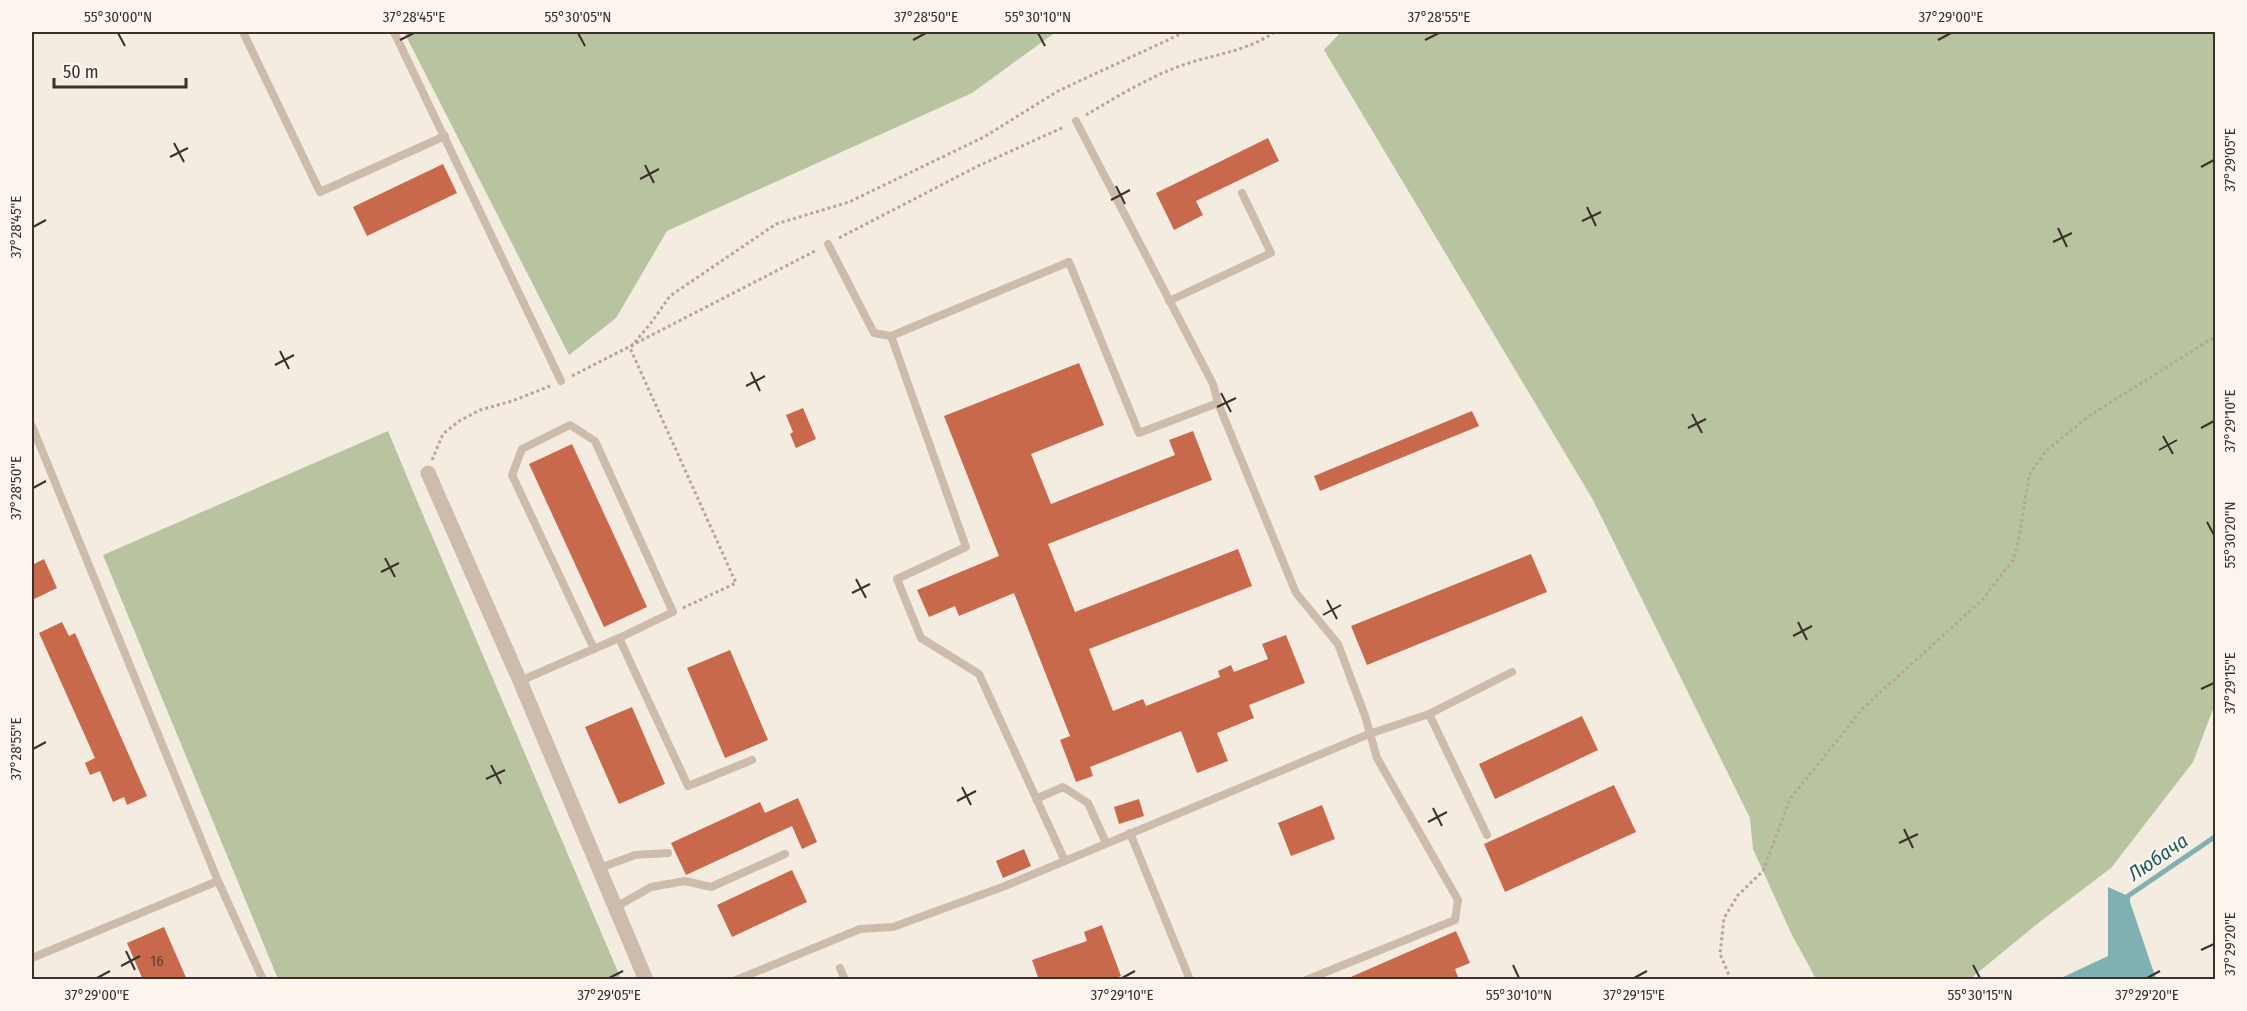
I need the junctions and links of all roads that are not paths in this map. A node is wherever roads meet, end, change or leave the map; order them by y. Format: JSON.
{"nodes":[{"id":1,"x":243,"y":32,"type":"edge"},
{"id":2,"x":394,"y":32,"type":"edge"},
{"id":3,"x":1076,"y":121,"type":"dead end"},
{"id":4,"x":445,"y":136,"type":"junction"},
{"id":5,"x":1242,"y":193,"type":"dead end"},
{"id":6,"x":828,"y":244,"type":"dead end"},
{"id":7,"x":1169,"y":301,"type":"junction"},
{"id":8,"x":891,"y":336,"type":"junction"},
{"id":9,"x":561,"y":381,"type":"dead end"},
{"id":10,"x":1218,"y":403,"type":"junction"},
{"id":11,"x":32,"y":426,"type":"edge"},
{"id":12,"x":428,"y":473,"type":"dead end"},
{"id":13,"x":619,"y":638,"type":"junction"},
{"id":14,"x":594,"y":649,"type":"junction"},
{"id":15,"x":1512,"y":672,"type":"dead end"},
{"id":16,"x":520,"y":681,"type":"junction"},
{"id":17,"x":1429,"y":714,"type":"junction"},
{"id":18,"x":1370,"y":734,"type":"junction"},
{"id":19,"x":752,"y":760,"type":"dead end"},
{"id":20,"x":1036,"y":799,"type":"junction"},
{"id":21,"x":1130,"y":833,"type":"junction"},
{"id":22,"x":1487,"y":835,"type":"dead end"},
{"id":23,"x":1106,"y":843,"type":"junction"},
{"id":24,"x":669,"y":853,"type":"dead end"},
{"id":25,"x":784,"y":854,"type":"dead end"},
{"id":26,"x":1065,"y":861,"type":"junction"},
{"id":27,"x":600,"y":868,"type":"junction"},
{"id":28,"x":218,"y":880,"type":"junction"},
{"id":29,"x":616,"y":907,"type":"junction"},
{"id":30,"x":32,"y":958,"type":"edge"},
{"id":31,"x":840,"y":968,"type":"dead end"},
{"id":32,"x":263,"y":980,"type":"edge"},
{"id":33,"x":646,"y":980,"type":"edge"},
{"id":34,"x":736,"y":980,"type":"edge"},
{"id":35,"x":845,"y":980,"type":"edge"},
{"id":36,"x":1190,"y":980,"type":"edge"},
{"id":37,"x":1306,"y":980,"type":"edge"}],
"edges":[{"from":1,"to":4,"type":"lane"},
{"from":2,"to":4,"type":"lane"},
{"from":3,"to":7,"type":"lane"},
{"from":4,"to":9,"type":"lane"},
{"from":5,"to":7,"type":"lane"},
{"from":6,"to":8,"type":"lane"},
{"from":7,"to":10,"type":"lane"},
{"from":8,"to":10,"type":"lane"},
{"from":8,"to":20,"type":"lane"},
{"from":10,"to":18,"type":"lane"},
{"from":11,"to":28,"type":"lane"},
{"from":12,"to":16,"type":"street"},
{"from":13,"to":14,"type":"lane"},
{"from":13,"to":14,"type":"lane"},
{"from":13,"to":19,"type":"lane"},
{"from":14,"to":16,"type":"lane"},
{"from":15,"to":17,"type":"lane"},
{"from":16,"to":27,"type":"street"},
{"from":17,"to":18,"type":"lane"},
{"from":17,"to":22,"type":"lane"},
{"from":18,"to":21,"type":"lane"},
{"from":18,"to":37,"type":"lane"},
{"from":20,"to":23,"type":"lane"},
{"from":20,"to":26,"type":"lane"},
{"from":21,"to":23,"type":"lane"},
{"from":21,"to":36,"type":"lane"},
{"from":23,"to":26,"type":"lane"},
{"from":24,"to":27,"type":"lane"},
{"from":25,"to":29,"type":"lane"},
{"from":26,"to":34,"type":"lane"},
{"from":27,"to":29,"type":"street"},
{"from":28,"to":30,"type":"lane"},
{"from":28,"to":32,"type":"lane"},
{"from":29,"to":33,"type":"street"},
{"from":31,"to":35,"type":"lane"}]}
